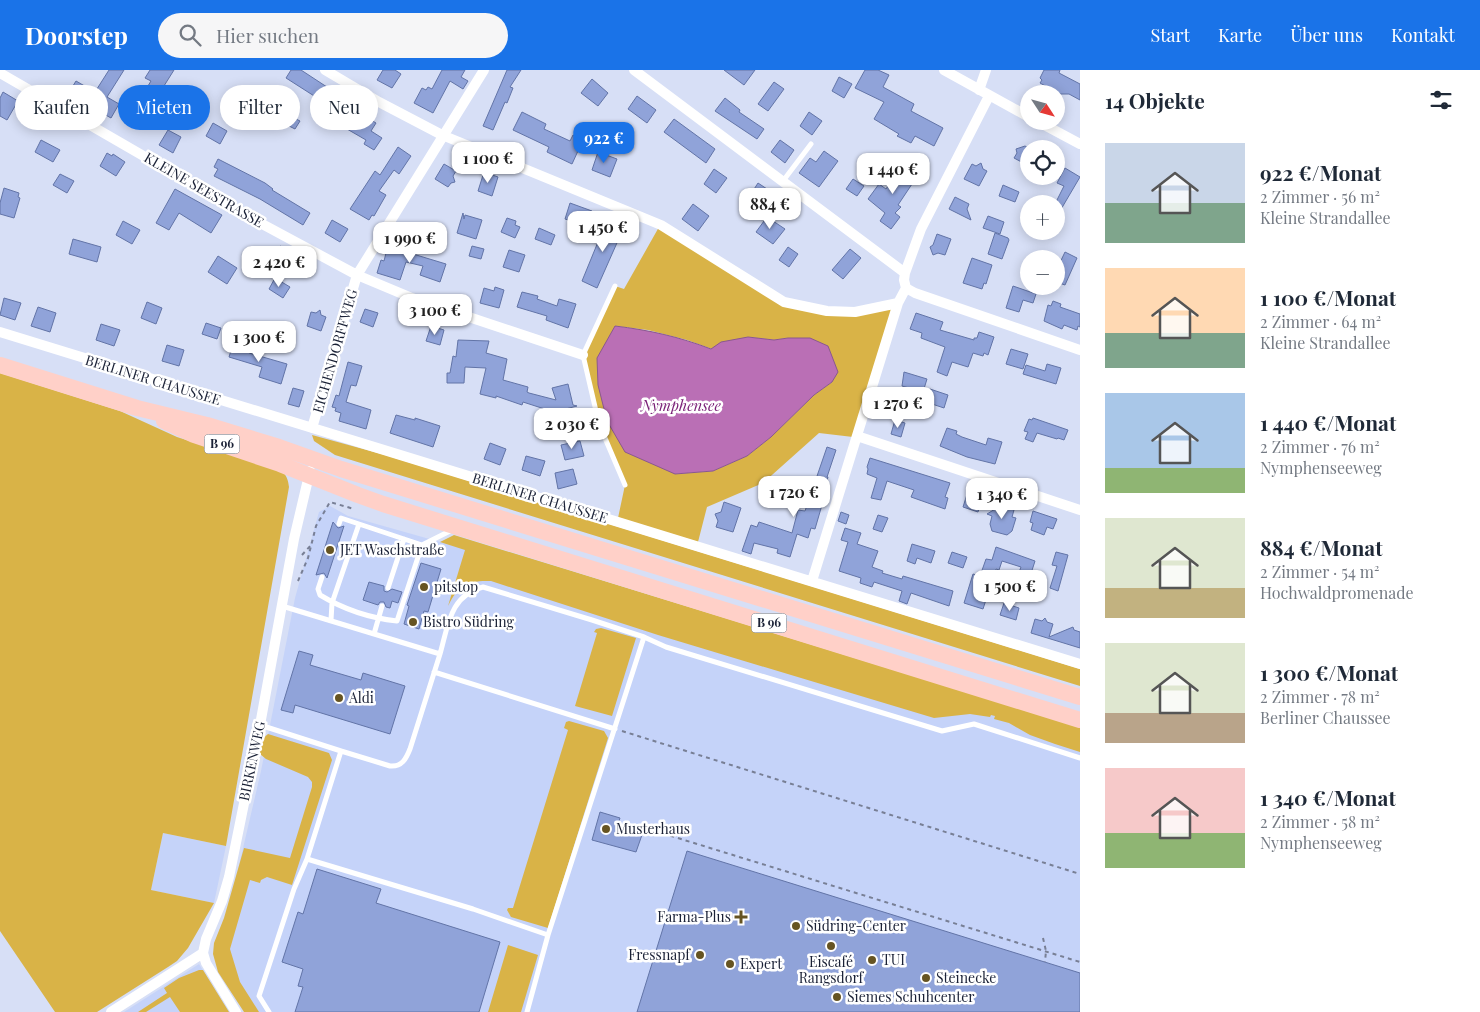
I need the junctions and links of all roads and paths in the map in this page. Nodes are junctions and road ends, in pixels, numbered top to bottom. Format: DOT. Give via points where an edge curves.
graph roads {
  1 [pos="325,70"];
  2 [pos="484,70"];
  3 [pos="634,70"];
  4 [pos="944,70"];
  5 [pos="986,70"];
  6 [pos="0,73"];
  7 [pos="979,90"];
  8 [pos="989,96"];
  9 [pos="1020,112"];
  10 [pos="1054,130"];
  11 [pos="442,135"];
  12 [pos="811,144"];
  13 [pos="1080,144"];
  14 [pos="783,181"];
  15 [pos="905,272"];
  16 [pos="357,275"];
  17 [pos="615,286"];
  18 [pos="906,288"];
  19 [pos="898,303"];
  20 [pos="0,332"];
  21 [pos="1080,350"];
  22 [pos="583,355"];
  23 [pos="0,365"];
  24 [pos="312,428"];
  25 [pos="857,436"];
  26 [pos="311,468"];
  27 [pos="625,485"];
  28 [pos="330,502"];
  29 [pos="1080,510"];
  30 [pos="339,524"];
  31 [pos="358,524"];
  32 [pos="458,527"];
  33 [pos="404,539"];
  34 [pos="422,545"];
  35 [pos="322,577"];
  36 [pos="812,581"];
  37 [pos="388,588"];
  38 [pos="283,600"];
  39 [pos="332,603"];
  40 [pos="382,606"];
  41 [pos="378,619"];
  42 [pos="331,620"];
  43 [pos="374,634"];
  44 [pos="644,637"];
  45 [pos="440,654"];
  46 [pos="1080,664"];
  47 [pos="434,672"];
  48 [pos="1080,697"];
  49 [pos="1080,720"];
  50 [pos="260,725"];
  51 [pos="616,729"];
  52 [pos="341,751"];
  53 [pos="1080,758"];
  54 [pos="655,831"];
  55 [pos="307,859"];
  56 [pos="1080,874"];
  57 [pos="548,935"];
  58 [pos="1043,938"];
  59 [pos="1046,951"];
  60 [pos="203,953"];
  61 [pos="1044,962"];
  62 [pos="1080,962"];
  63 [pos="111,1012"];
  64 [pos="236,1012"];
  65 [pos="269,1012"];
  66 [pos="526,1012"];
  1 -- 11 [label="street"];
  2 -- 11 [label="street, EICHENDORFFWEG"];
  3 -- 14 [label="street"];
  4 -- 7 [label="street"];
  5 -- 7 [label="street"];
  6 -- 16 [label="street, KLEINE SEESTRASSE"];
  7 -- 8 [label="street"];
  8 -- 9 [label="street"];
  8 -- 15 [label="street" via="921,229"];
  10 -- 13 [label="street"];
  11 -- 16 [label="street, EICHENDORFFWEG"];
  11 -- 19 [label="street" via="661,225 784,302 827,312 855,312"];
  12 -- 14 [label="lane"];
  14 -- 15 [label="street"];
  15 -- 18 [label="street"];
  16 -- 22 [label="street, KLEINE SEESTRASSE" via="412,298"];
  16 -- 24 [label="street, EICHENDORFFWEG"];
  17 -- 22 [label="lane"];
  18 -- 19 [label="street"];
  18 -- 21 [label="street"];
  19 -- 25 [label="street"];
  20 -- 24 [label="street, BERLINER CHAUSSEE"];
  22 -- 27 [label="lane" via="599,424"];
  23 -- 26 [label="main road, B 96" via="137,408 194,436 280,464"];
  24 -- 36 [label="street, BERLINER CHAUSSEE"];
  25 -- 29 [label="street"];
  25 -- 36 [label="street"];
  26 -- 32 [label="main road, B 96" via="358,495"];
  26 -- 38 [label="street, BIRKENWEG"];
  26 -- 48 [label="main road, B 96"];
  28 -- 38 [label="path" via="316,526 304,569"];
  30 -- 31 [label="lane" via="341,518"];
  31 -- 33 [label="lane"];
  31 -- 39 [label="lane"];
  32 -- 34 [label="lane"];
  32 -- 49 [label="main road, B 96"];
  33 -- 34 [label="lane"];
  33 -- 37 [label="lane"];
  34 -- 41 [label="lane" via="397,621"];
  35 -- 39 [label="lane" via="318,588 320,595"];
  36 -- 46 [label="street, BERLINER CHAUSSEE"];
  38 -- 42 [label="lane"];
  38 -- 50 [label="street, BIRKENWEG"];
  39 -- 41 [label="lane"];
  39 -- 42 [label="lane"];
  40 -- 41 [label="lane"];
  41 -- 43 [label="lane"];
  42 -- 43 [label="lane"];
  43 -- 45 [label="lane"];
  44 -- 45 [label="lane" via="483,587 463,596 455,605"];
  44 -- 51 [label="lane"];
  44 -- 53 [label="lane" via="666,647 942,731 974,724"];
  45 -- 47 [label="lane"];
  47 -- 51 [label="lane"];
  47 -- 52 [label="lane" via="410,749 402,762 390,766"];
  50 -- 52 [label="lane"];
  50 -- 60 [label="street, BIRKENWEG" via="222,902"];
  51 -- 56 [label="path"];
  51 -- 57 [label="lane"];
  52 -- 55 [label="lane"];
  54 -- 59 [label="path"];
  55 -- 57 [label="lane"];
  55 -- 65 [label="lane" via="259,996"];
  57 -- 66 [label="lane"];
  58 -- 59 [label="path"];
  59 -- 61 [label="path"];
  59 -- 62 [label="path"];
  60 -- 63 [label="street"];
  60 -- 64 [label="street" via="206,964"];
}
